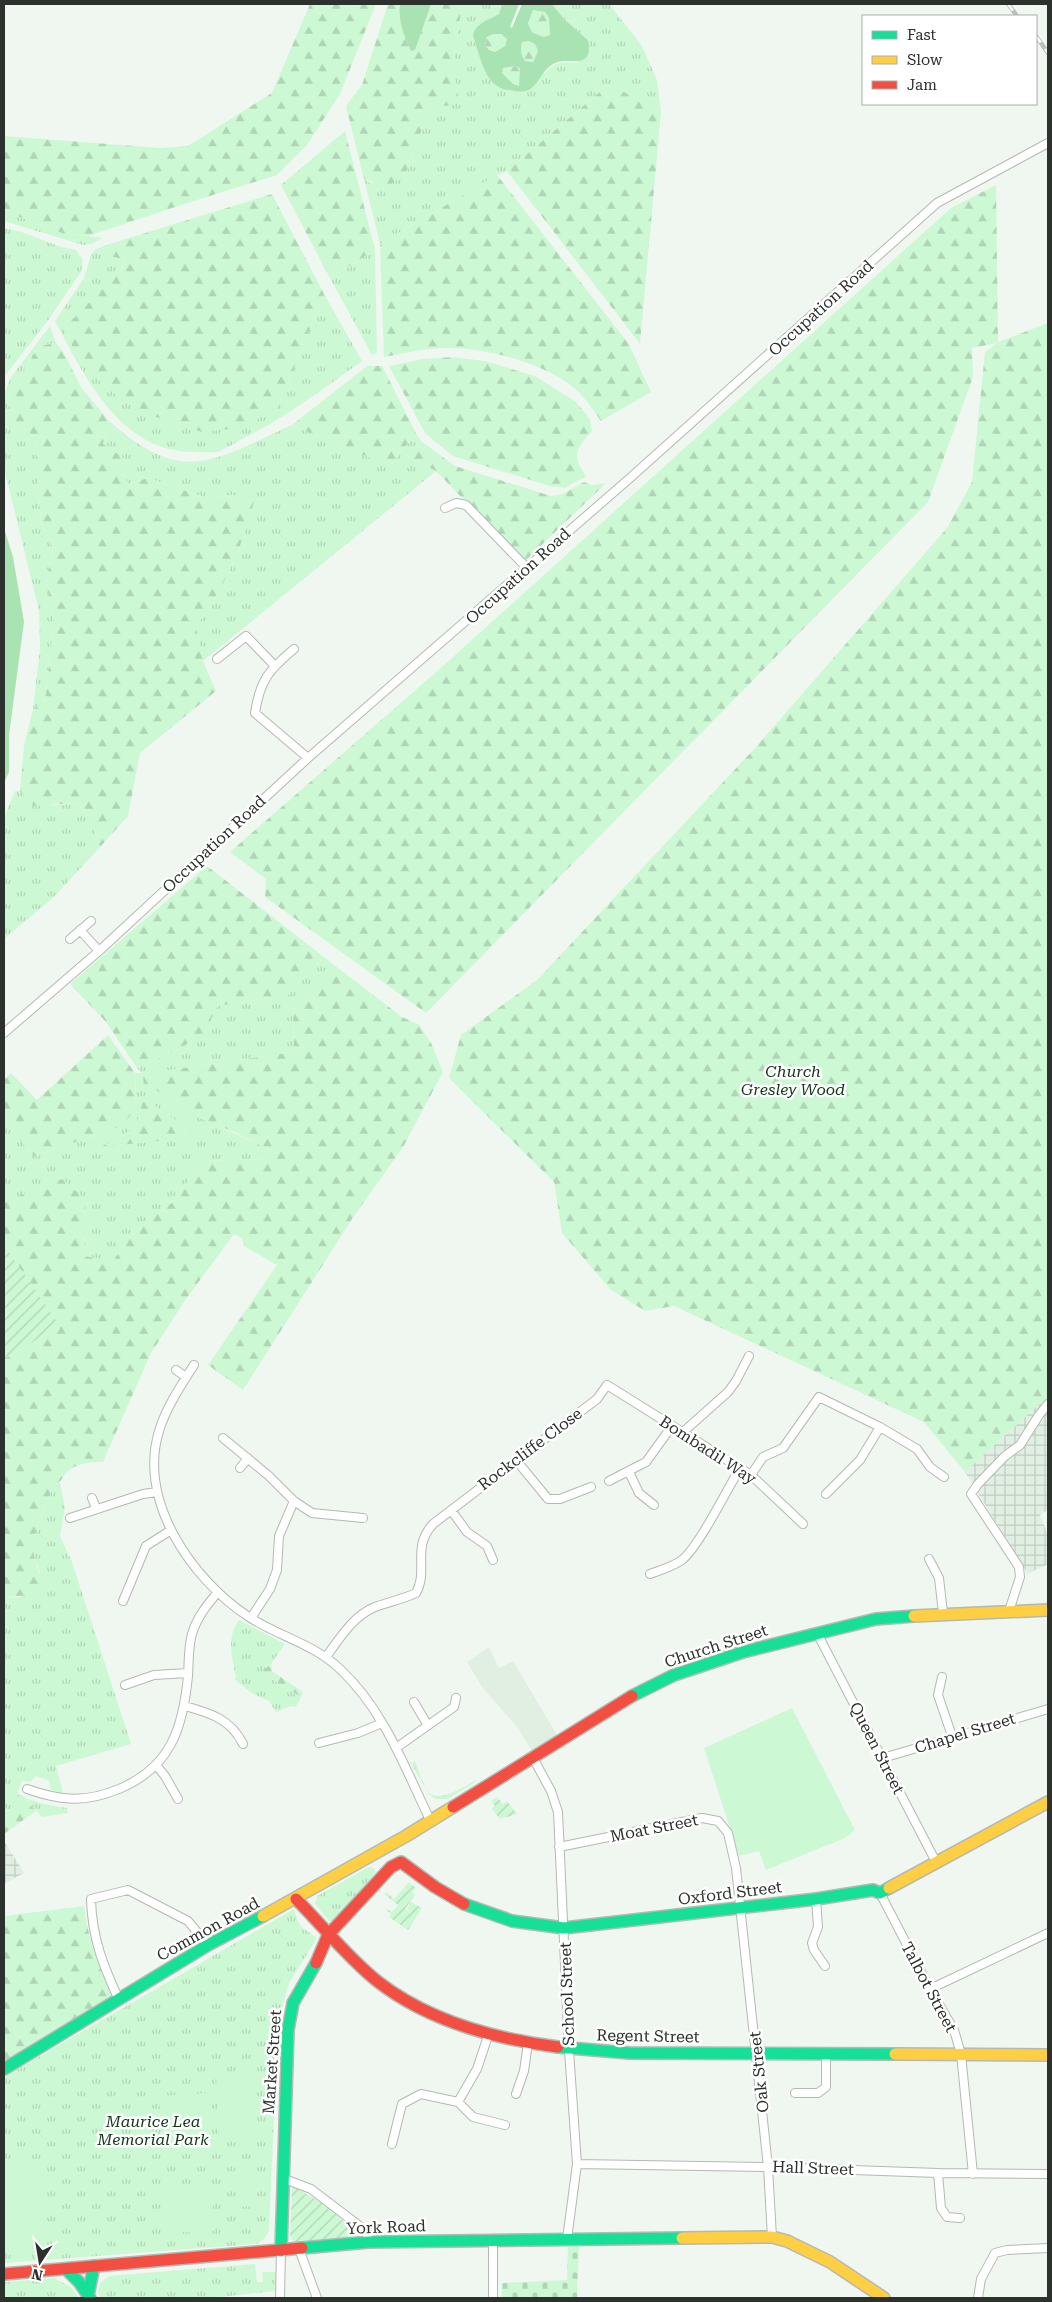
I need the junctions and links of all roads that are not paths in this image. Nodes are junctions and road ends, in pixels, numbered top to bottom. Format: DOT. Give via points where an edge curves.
graph roads {
  1 [pos="1048,143"];
  2 [pos="445,508"];
  3 [pos="527,568"];
  4 [pos="294,649"];
  5 [pos="217,659"];
  6 [pos="274,665"];
  7 [pos="308,758"];
  8 [pos="91,921"];
  9 [pos="80,930"];
  10 [pos="70,939"];
  11 [pos="99,951"];
  12 [pos="4,1033"];
  13 [pos="749,1356"];
  14 [pos="194,1365"];
  15 [pos="176,1370"];
  16 [pos="186,1376"];
  17 [pos="607,1385"];
  18 [pos="1048,1404"];
  19 [pos="672,1426"];
  20 [pos="880,1427"];
  21 [pos="682,1433"];
  22 [pos="223,1438"];
  23 [pos="248,1458"];
  24 [pos="516,1460"];
  25 [pos="240,1468"];
  26 [pos="740,1468"];
  27 [pos="629,1472"];
  28 [pos="751,1475"];
  29 [pos="944,1477"];
  30 [pos="609,1481"];
  31 [pos="592,1487"];
  32 [pos="157,1492"];
  33 [pos="826,1494"];
  34 [pos="92,1498"];
  35 [pos="294,1501"];
  36 [pos="654,1505"];
  37 [pos="96,1508"];
  38 [pos="347,1508"];
  39 [pos="450,1510"];
  40 [pos="346,1517"];
  41 [pos="70,1518"];
  42 [pos="362,1518"];
  43 [pos="802,1524"];
  44 [pos="172,1530"];
  45 [pos="929,1559"];
  46 [pos="493,1560"];
  47 [pos="650,1574"];
  48 [pos="218,1592"];
  49 [pos="122,1601"];
  50 [pos="1048,1610"];
  51 [pos="1009,1611"];
  52 [pos="943,1613"];
  53 [pos="251,1618"];
  54 [pos="817,1633"];
  55 [pos="326,1657"];
  56 [pos="188,1673"];
  57 [pos="942,1677"];
  58 [pos="125,1685"];
  59 [pos="456,1698"];
  60 [pos="414,1702"];
  61 [pos="185,1706"];
  62 [pos="1048,1709"];
  63 [pos="382,1723"];
  64 [pos="427,1724"];
  65 [pos="952,1736"];
  66 [pos="319,1743"];
  67 [pos="243,1744"];
  68 [pos="396,1748"];
  69 [pos="532,1756"];
  70 [pos="883,1758"];
  71 [pos="156,1765"];
  72 [pos="27,1789"];
  73 [pos="178,1799"];
  74 [pos="1048,1802"];
  75 [pos="430,1820"];
  76 [pos="559,1847"];
  77 [pos="936,1862"];
  78 [pos="407,1865"];
  79 [pos="880,1893"];
  80 [pos="296,1899"];
  81 [pos="816,1899"];
  82 [pos="739,1908"];
  83 [pos="564,1928"];
  84 [pos="1048,1933"];
  85 [pos="328,1935"];
  86 [pos="208,1945"];
  87 [pos="825,1966"];
  88 [pos="930,1989"];
  89 [pos="119,2000"];
  90 [pos="488,2036"];
  91 [pos="528,2043"];
  92 [pos="569,2051"];
  93 [pos="757,2053"];
  94 [pos="826,2054"];
  95 [pos="961,2054"];
  96 [pos="1048,2055"];
  97 [pos="4,2069"];
  98 [pos="795,2093"];
  99 [pos="516,2094"];
  100 [pos="458,2102"];
  101 [pos="505,2125"];
  102 [pos="392,2144"];
  103 [pos="577,2164"];
  104 [pos="768,2167"];
  105 [pos="938,2173"];
  106 [pos="973,2174"];
  107 [pos="1048,2174"];
  108 [pos="282,2178"];
  109 [pos="960,2218"];
  110 [pos="772,2237"];
  111 [pos="567,2239"];
  112 [pos="369,2242"];
  113 [pos="493,2242"];
  114 [pos="1048,2248"];
  115 [pos="299,2249"];
  116 [pos="281,2251"];
  117 [pos="94,2266"];
  118 [pos="66,2269"];
  119 [pos="4,2274"];
  120 [pos="89,2297"];
  121 [pos="280,2298"];
  122 [pos="317,2298"];
  123 [pos="492,2298"];
  124 [pos="884,2298"];
  125 [pos="978,2298"];
  1 -- 3 [label="street, Occupation Road" via="938,203"];
  2 -- 3 [label="street" via="456,503 466,505"];
  3 -- 7 [label="street, Occupation Road"];
  4 -- 6 [label="street"];
  5 -- 6 [label="street" via="246,636"];
  6 -- 7 [label="street" via="258,690 255,713"];
  7 -- 11 [label="street, Occupation Road"];
  8 -- 9 [label="street"];
  9 -- 10 [label="street"];
  9 -- 11 [label="street"];
  11 -- 12 [label="street, Occupation Road"];
  13 -- 21 [label="street" via="728,1392"];
  14 -- 16 [label="street"];
  15 -- 16 [label="street"];
  16 -- 32 [label="street" via="160,1428 154,1468"];
  17 -- 19 [label="street, Bombadil Way"];
  17 -- 24 [label="street, Rockcliffe Close" via="597,1399"];
  18 -- 51 [label="street" via="1020,1445 1005,1456 971,1494 1019,1567 1020,1577"];
  19 -- 21 [label="street, Bombadil Way"];
  19 -- 27 [label="street" via="646,1462"];
  20 -- 28 [label="street" via="819,1397 784,1448 763,1457"];
  20 -- 29 [label="street" via="917,1449 930,1467"];
  20 -- 33 [label="street" via="860,1460"];
  21 -- 26 [label="street, Bombadil Way"];
  22 -- 23 [label="street"];
  23 -- 25 [label="street"];
  23 -- 35 [label="street"];
  24 -- 31 [label="street" via="548,1499 560,1499"];
  24 -- 39 [label="street, Rockcliffe Close"];
  26 -- 28 [label="street, Bombadil Way"];
  26 -- 47 [label="street" via="683,1559"];
  27 -- 30 [label="street"];
  27 -- 36 [label="street" via="639,1493"];
  28 -- 43 [label="street, Bombadil Way"];
  32 -- 37 [label="street"];
  32 -- 44 [label="street"];
  34 -- 37 [label="street"];
  35 -- 40 [label="street" via="312,1513"];
  35 -- 53 [label="street" via="279,1536 277,1570 270,1589"];
  37 -- 41 [label="street"];
  38 -- 40 [label="street"];
  39 -- 46 [label="street" via="467,1532 487,1546"];
  39 -- 55 [label="street, Rockcliffe Close" via="424,1533 421,1585 416,1593 363,1614"];
  40 -- 42 [label="street"];
  44 -- 48 [label="street"];
  44 -- 49 [label="street" via="146,1546"];
  45 -- 52 [label="street" via="939,1578"];
  48 -- 53 [label="street"];
  48 -- 56 [label="street" via="205,1607 192,1634"];
  50 -- 51 [label="street, Church Street"];
  51 -- 52 [label="street, Church Street"];
  52 -- 54 [label="street, Church Street" via="876,1619"];
  53 -- 55 [label="street"];
  54 -- 69 [label="street, Church Street" via="743,1652 674,1675 618,1703"];
  54 -- 70 [label="street, Queen Street"];
  55 -- 63 [label="street" via="349,1677"];
  56 -- 58 [label="street" via="154,1675"];
  56 -- 61 [label="street"];
  57 -- 65 [label="street" via="938,1695"];
  59 -- 64 [label="street" via="454,1707"];
  60 -- 64 [label="street"];
  61 -- 67 [label="street" via="211,1713 225,1721 239,1734"];
  61 -- 71 [label="street" via="178,1732"];
  62 -- 65 [label="street, Chapel Street"];
  63 -- 66 [label="street"];
  63 -- 68 [label="street"];
  64 -- 68 [label="street"];
  65 -- 70 [label="street, Chapel Street"];
  68 -- 75 [label="street"];
  69 -- 75 [label="street, Church Street"];
  69 -- 76 [label="street, School Street" via="556,1801"];
  70 -- 77 [label="street, Queen Street"];
  71 -- 72 [label="street" via="131,1784 93,1798 51,1798"];
  71 -- 73 [label="street"];
  74 -- 77 [label="street, Oxford Street"];
  75 -- 80 [label="street, Common Road"];
  76 -- 82 [label="street, Moat Street" via="702,1818 718,1821 728,1833 732,1846"];
  76 -- 83 [label="street, School Street"];
  77 -- 79 [label="street, Oxford Street"];
  78 -- 83 [label="street, Oxford Street" via="444,1893 481,1912 532,1927"];
  78 -- 85 [label="street, Market Street" via="401,1862 391,1867"];
  79 -- 81 [label="street, Oxford Street" via="872,1890"];
  79 -- 88 [label="street, Talbot Street"];
  80 -- 85 [label="street, Regent Street"];
  80 -- 86 [label="street, Common Road"];
  81 -- 82 [label="street, Oxford Street"];
  81 -- 87 [label="street" via="818,1927 812,1943"];
  82 -- 83 [label="street, Oxford Street"];
  82 -- 93 [label="street, Oak Street"];
  83 -- 92 [label="street, School Street"];
  84 -- 88 [label="street"];
  85 -- 90 [label="street, Regent Street" via="383,1986 454,2024"];
  85 -- 108 [label="street, Market Street" via="293,2003 290,2016"];
  86 -- 89 [label="street, Common Road"];
  86 -- 89 [label="street" via="188,1921 128,1890 91,1899 92,1923 101,1960"];
  88 -- 95 [label="street, Talbot Street" via="954,2030"];
  89 -- 97 [label="street, Common Road"];
  90 -- 91 [label="street, Regent Street"];
  90 -- 100 [label="street" via="477,2069"];
  91 -- 92 [label="street, Regent Street"];
  91 -- 99 [label="street" via="524,2071"];
  92 -- 93 [label="street, Regent Street"];
  92 -- 103 [label="street, School Street"];
  93 -- 94 [label="street, Regent Street"];
  93 -- 104 [label="street, Oak Street"];
  94 -- 95 [label="street, Regent Street"];
  94 -- 98 [label="street" via="826,2086 818,2093"];
  95 -- 96 [label="street, Regent Street"];
  95 -- 106 [label="street, Talbot Street"];
  100 -- 101 [label="street" via="473,2117"];
  100 -- 102 [label="street" via="421,2094 402,2104"];
  103 -- 104 [label="street, Hall Street"];
  103 -- 111 [label="street, School Street"];
  104 -- 105 [label="street, Hall Street"];
  104 -- 110 [label="street, Oak Street"];
  105 -- 106 [label="street, Hall Street"];
  105 -- 109 [label="street" via="941,2208 947,2217"];
  106 -- 107 [label="street, Hall Street"];
  108 -- 112 [label="street" via="311,2189 366,2231"];
  108 -- 116 [label="street, Market Street"];
  110 -- 111 [label="street, York Road"];
  110 -- 124 [label="street, York Road" via="796,2244"];
  111 -- 113 [label="street, York Road"];
  112 -- 113 [label="street, York Road"];
  112 -- 115 [label="street, York Road"];
  113 -- 123 [label="street"];
  114 -- 125 [label="street" via="995,2253 981,2279"];
  115 -- 116 [label="street, York Road"];
  115 -- 122 [label="street"];
  116 -- 117 [label="street, York Road"];
  116 -- 121 [label="street"];
  117 -- 118 [label="street, York Road"];
  117 -- 120 [label="street"];
  118 -- 119 [label="street, York Road"];
  118 -- 120 [label="street"];
}
